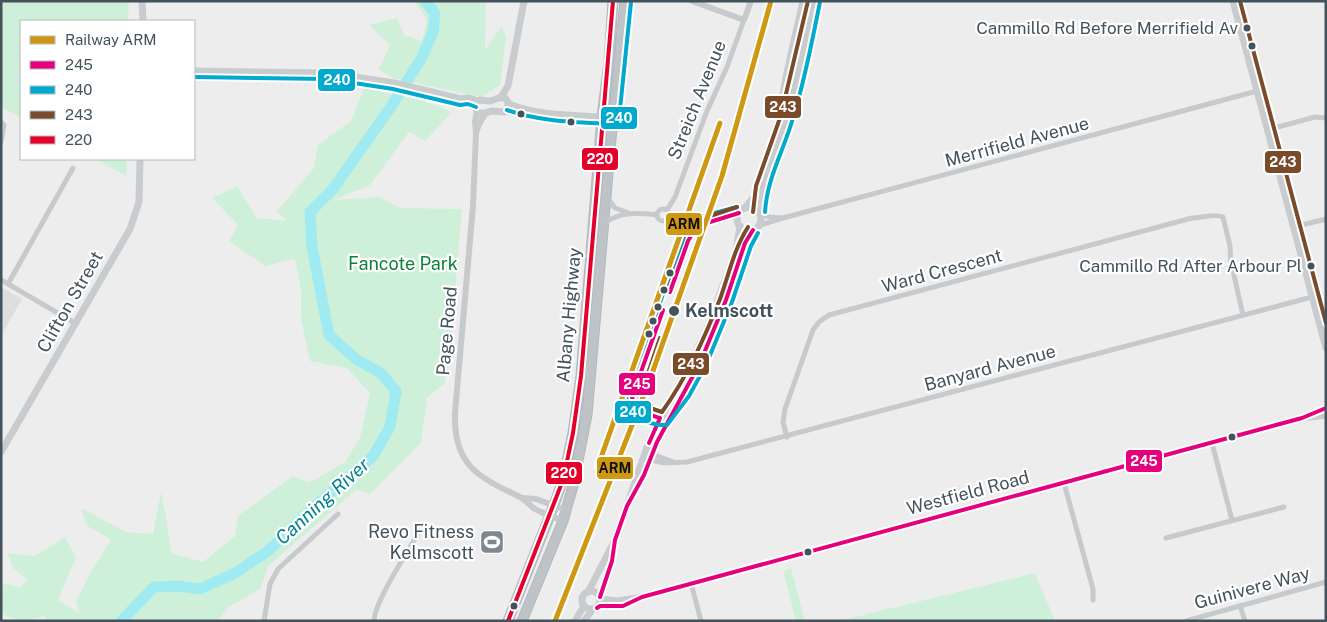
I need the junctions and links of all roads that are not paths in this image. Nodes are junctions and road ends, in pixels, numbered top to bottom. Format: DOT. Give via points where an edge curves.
graph roads {
  1 [pos="138,1"];
  2 [pos="142,1"];
  3 [pos="524,1"];
  4 [pos="613,1"];
  5 [pos="624,1"];
  6 [pos="692,1"];
  7 [pos="751,1"];
  8 [pos="803,1"];
  9 [pos="814,1"];
  10 [pos="1233,1"];
  11 [pos="138,20"];
  12 [pos="143,20"];
  13 [pos="744,20"];
  14 [pos="195,71"];
  15 [pos="1257,91"];
  16 [pos="506,101"];
  17 [pos="477,106"];
  18 [pos="506,111"];
  19 [pos="486,113"];
  20 [pos="544,113"];
  21 [pos="602,117"];
  22 [pos="613,118"];
  23 [pos="1326,118"];
  24 [pos="1,122"];
  25 [pos="1267,130"];
  26 [pos="476,133"];
  27 [pos="778,140"];
  28 [pos="1,142"];
  29 [pos="140,160"];
  30 [pos="73,168"];
  31 [pos="762,186"];
  32 [pos="607,197"];
  33 [pos="745,208"];
  34 [pos="667,210"];
  35 [pos="629,213"];
  36 [pos="759,213"];
  37 [pos="657,215"];
  38 [pos="783,218"];
  39 [pos="1326,219"];
  40 [pos="605,223"];
  41 [pos="740,226"];
  42 [pos="756,228"];
  43 [pos="1294,228"];
  44 [pos="1,280"];
  45 [pos="8,284"];
  46 [pos="1312,297"];
  47 [pos="1243,315"];
  48 [pos="75,323"];
  49 [pos="584,338"];
  50 [pos="595,340"];
  51 [pos="1326,348"];
  52 [pos="684,392"];
  53 [pos="1326,408"];
  54 [pos="1326,416"];
  55 [pos="660,418"];
  56 [pos="1302,418"];
  57 [pos="787,437"];
  58 [pos="1212,443"];
  59 [pos="1,452"];
  60 [pos="648,456"];
  61 [pos="1064,483"];
  62 [pos="522,498"];
  63 [pos="554,505"];
  64 [pos="1284,507"];
  65 [pos="566,510"];
  66 [pos="338,514"];
  67 [pos="550,516"];
  68 [pos="1232,520"];
  69 [pos="563,521"];
  70 [pos="421,528"];
  71 [pos="1166,538"];
  72 [pos="615,540"];
  73 [pos="1326,582"];
  74 [pos="691,583"];
  75 [pos="588,592"];
  76 [pos="642,597"];
  77 [pos="600,598"];
  78 [pos="1093,600"];
  79 [pos="584,606"];
  80 [pos="1240,606"];
  81 [pos="595,608"];
  82 [pos="264,621"];
  83 [pos="374,621"];
  84 [pos="508,621"];
  85 [pos="522,621"];
  86 [pos="575,621"];
  87 [pos="584,621"];
  88 [pos="701,621"];
  89 [pos="1186,621"];
  90 [pos="1245,621"];
  1 -- 11 [label="main road"];
  2 -- 12 [label="main road"];
  3 -- 16 [label="main road"];
  4 -- 21 [label="highway, Albany Highway"];
  5 -- 22 [label="highway, Albany Highway"];
  6 -- 13 [label="street"];
  7 -- 13 [label="street, Streich Avenue"];
  8 -- 27 [label="main road"];
  9 -- 27 [label="main road" via="798,78"];
  10 -- 15 [label="main road"];
  13 -- 34 [label="street, Streich Avenue" via="675,197"];
  14 -- 17 [label="main road" via="313,72 394,83 459,98"];
  15 -- 25 [label="main road"];
  15 -- 38 [label="street, Merrifield Avenue"];
  16 -- 17 [label="main road" via="484,99"];
  16 -- 18 [label="main road"];
  16 -- 20 [label="main road"];
  17 -- 19 [label="main road" via="481,114"];
  17 -- 26 [label="street, Page Road"];
  18 -- 19 [label="main road"];
  18 -- 20 [label="main road" via="527,115"];
  19 -- 26 [label="street, Page Road"];
  20 -- 21 [label="main road"];
  21 -- 22 [label="main road"];
  21 -- 49 [label="highway, Albany Highway"];
  22 -- 32 [label="highway, Albany Highway"];
  23 -- 25 [label="street" via="1315,117"];
  24 -- 28 [label="street" via="4,125"];
  25 -- 43 [label="main road"];
  26 -- 62 [label="street, Page Road" via="473,206 456,394 456,434 462,454 474,472"];
  27 -- 31 [label="main road"];
  29 -- 48 [label="main road, Clifton Street" via="135,216"];
  30 -- 45 [label="street"];
  31 -- 33 [label="main road"];
  31 -- 36 [label="main road"];
  32 -- 35 [label="street" via="615,208"];
  32 -- 40 [label="highway, Albany Highway"];
  33 -- 36 [label="main road"];
  33 -- 41 [label="main road" via="738,215"];
  34 -- 37 [label="street" via="661,209"];
  34 -- 37 [label="street" via="669,216 665,220"];
  35 -- 37 [label="street"];
  35 -- 40 [label="street"];
  36 -- 38 [label="street, Merrifield Avenue"];
  36 -- 42 [label="main road" via="761,221"];
  38 -- 42 [label="street, Merrifield Avenue"];
  39 -- 43 [label="street"];
  40 -- 50 [label="highway, Albany Highway"];
  41 -- 42 [label="main road" via="746,230"];
  41 -- 55 [label="main road" via="736,251 708,326"];
  42 -- 52 [label="main road" via="745,243 717,323"];
  43 -- 46 [label="main road"];
  44 -- 45 [label="street"];
  45 -- 48 [label="street"];
  46 -- 47 [label="street, Banyard Avenue"];
  46 -- 51 [label="main road"];
  47 -- 57 [label="street, Banyard Avenue"];
  47 -- 57 [label="street, Ward Crescent" via="1223,217 1218,215 1192,218 829,315 812,330 785,409 783,422"];
  48 -- 59 [label="main road, Clifton Street"];
  49 -- 50 [label="highway"];
  49 -- 63 [label="highway, Albany Highway" via="573,433"];
  50 -- 65 [label="highway, Albany Highway" via="587,414"];
  52 -- 55 [label="main road" via="666,418"];
  52 -- 60 [label="main road"];
  53 -- 56 [label="main road, Westfield Road"];
  54 -- 56 [label="main road, Westfield Road"];
  55 -- 60 [label="main road"];
  56 -- 58 [label="main road, Westfield Road"];
  57 -- 60 [label="street, Banyard Avenue" via="687,462 674,463"];
  58 -- 61 [label="main road, Westfield Road"];
  58 -- 68 [label="street"];
  60 -- 72 [label="main road"];
  61 -- 74 [label="main road, Westfield Road"];
  61 -- 78 [label="street"];
  62 -- 63 [label="street, Page Road"];
  62 -- 67 [label="street, Page Road"];
  63 -- 65 [label="street, Page Road"];
  63 -- 67 [label="highway, Albany Highway"];
  64 -- 68 [label="street"];
  65 -- 69 [label="highway, Albany Highway"];
  66 -- 82 [label="street" via="278,569 270,584"];
  67 -- 69 [label="street, Page Road"];
  67 -- 84 [label="highway, Albany Highway"];
  68 -- 71 [label="street"];
  69 -- 85 [label="highway, Albany Highway"];
  70 -- 83 [label="street" via="380,600"];
  72 -- 75 [label="main road"];
  72 -- 77 [label="main road"];
  73 -- 80 [label="street, Guinivere Way"];
  74 -- 76 [label="main road, Westfield Road"];
  74 -- 88 [label="street"];
  75 -- 77 [label="main road" via="595,592"];
  75 -- 79 [label="main road" via="583,598"];
  76 -- 77 [label="main road, Westfield Road" via="618,601"];
  76 -- 81 [label="main road, Westfield Road" via="623,606"];
  77 -- 81 [label="main road"];
  79 -- 81 [label="main road"];
  79 -- 86 [label="main road"];
  80 -- 89 [label="street, Guinivere Way"];
  80 -- 90 [label="street"];
  81 -- 87 [label="main road"];
}
